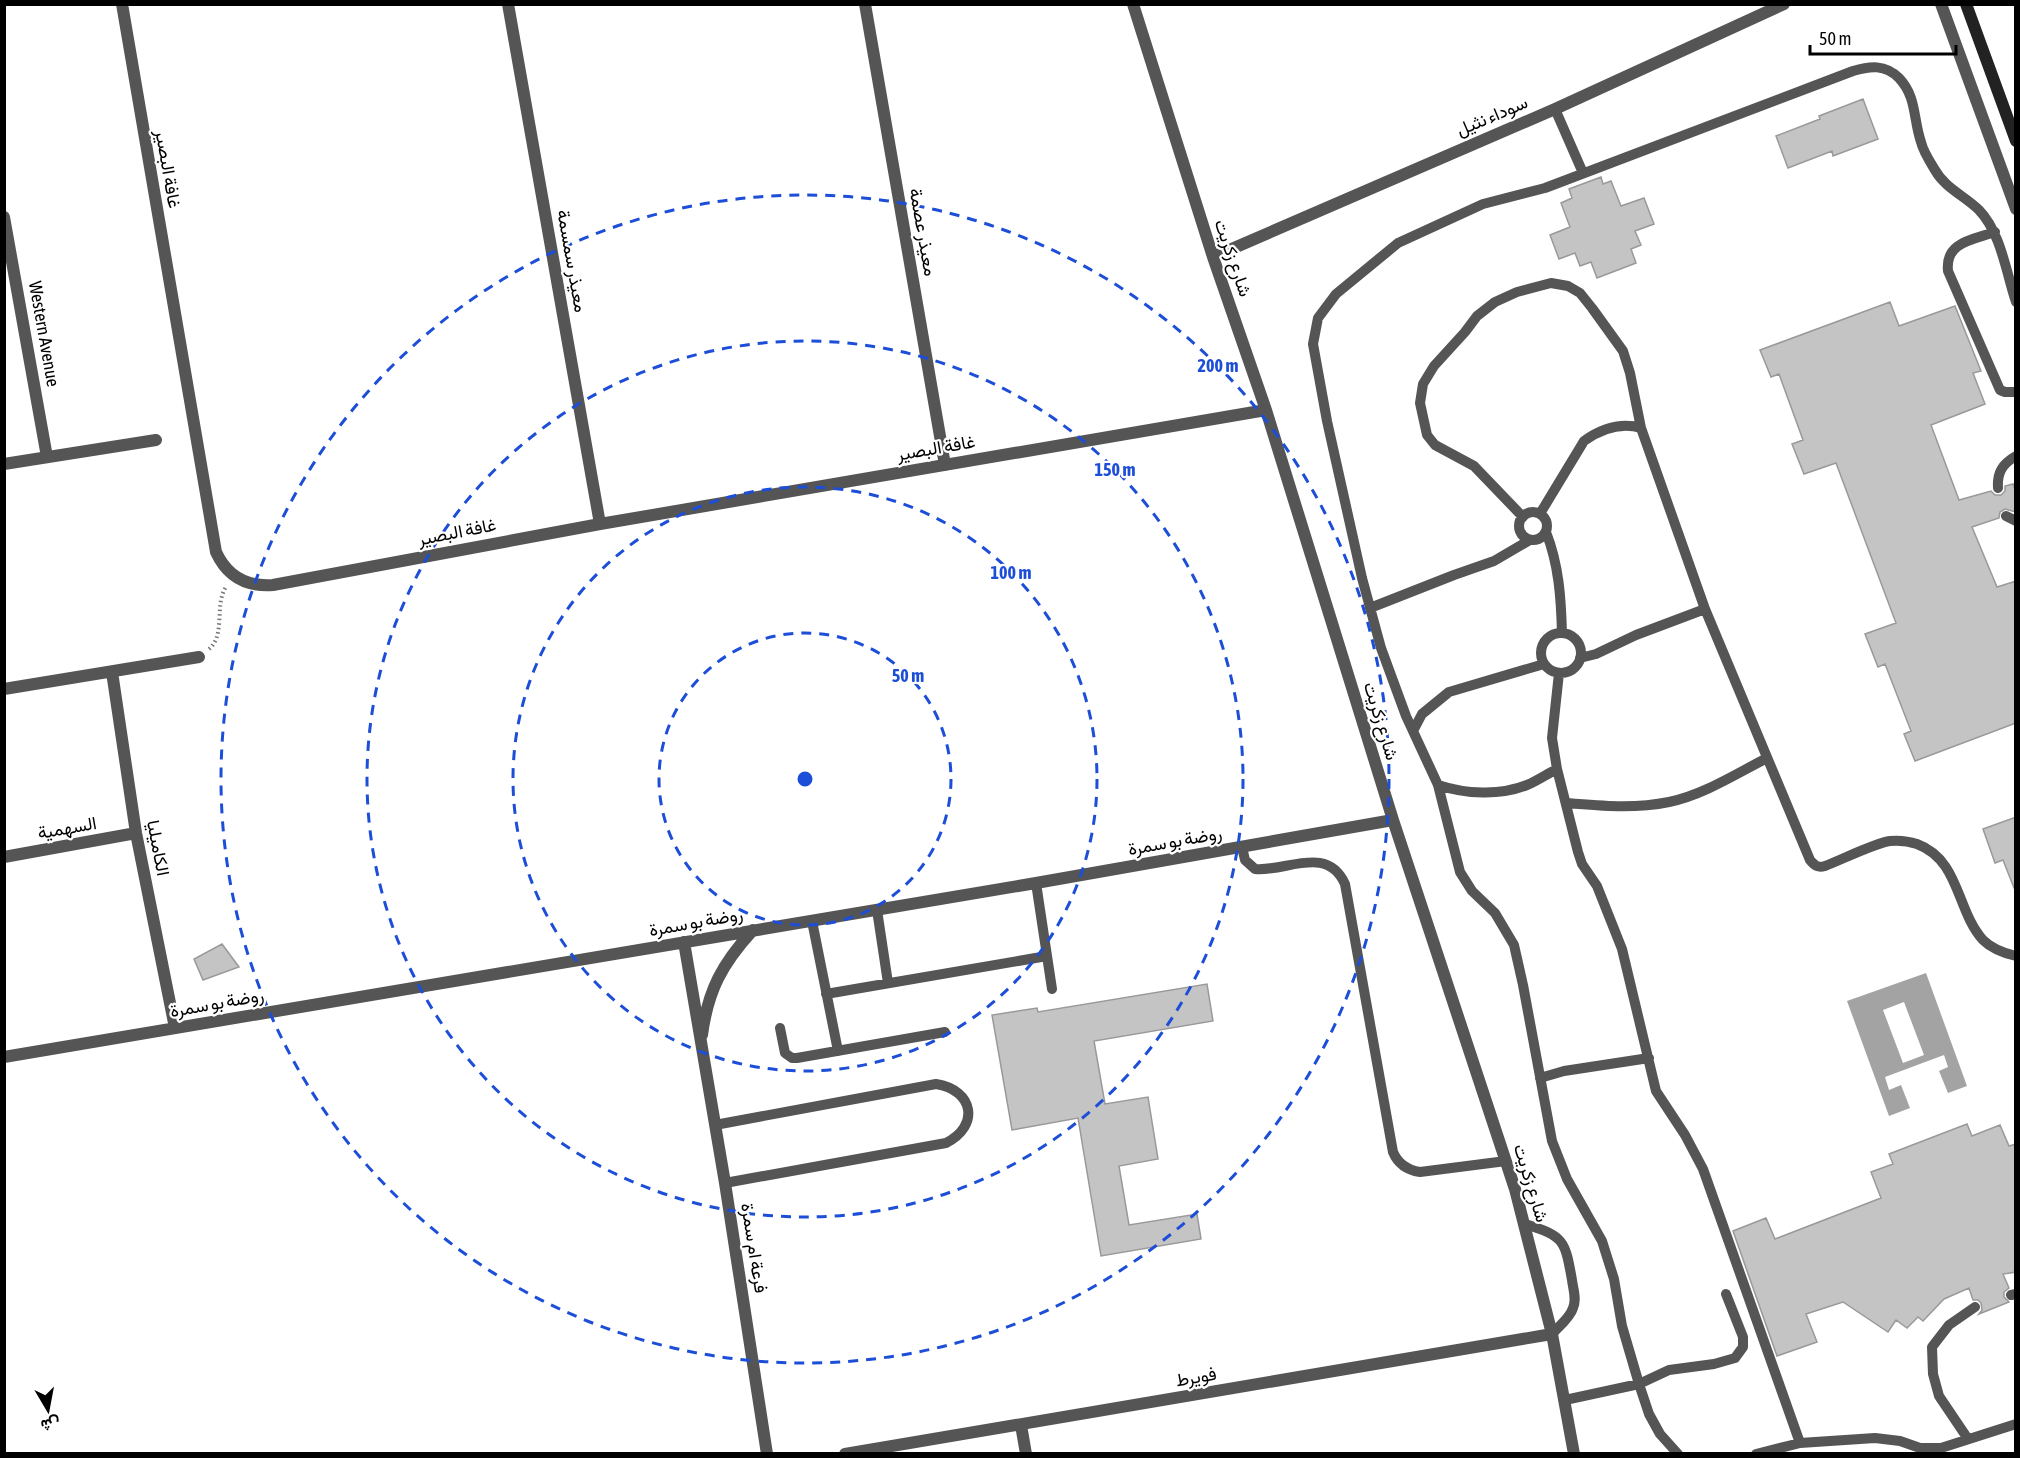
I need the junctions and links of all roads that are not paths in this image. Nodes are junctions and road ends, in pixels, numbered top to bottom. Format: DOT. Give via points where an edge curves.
graph roads {
  1 [pos="122,4"];
  2 [pos="508,4"];
  3 [pos="865,4"];
  4 [pos="1133,4"];
  5 [pos="1784,4"];
  6 [pos="1941,4"];
  7 [pos="1966,4"];
  8 [pos="1555,109"];
  9 [pos="2016,141"];
  10 [pos="1583,173"];
  11 [pos="2016,209"];
  12 [pos="4,217"];
  13 [pos="1995,232"];
  14 [pos="7,239"];
  15 [pos="1213,257"];
  16 [pos="2016,302"];
  17 [pos="2016,392"];
  18 [pos="1266,410"];
  19 [pos="1641,428"];
  20 [pos="156,440"];
  21 [pos="2016,456"];
  22 [pos="47,457"];
  23 [pos="4,464"];
  24 [pos="945,465"];
  25 [pos="1998,488"];
  26 [pos="1541,512"];
  27 [pos="1523,517"];
  28 [pos="600,524"];
  29 [pos="1546,532"];
  30 [pos="1530,540"];
  31 [pos="1370,608"];
  32 [pos="1705,609"];
  33 [pos="1562,633"];
  34 [pos="199,657"];
  35 [pos="1580,658"];
  36 [pos="1544,664"];
  37 [pos="112,672"];
  38 [pos="1559,673"];
  39 [pos="4,689"];
  40 [pos="1413,731"];
  41 [pos="1767,758"];
  42 [pos="1557,769"];
  43 [pos="1438,785"];
  44 [pos="1566,803"];
  45 [pos="1394,820"];
  46 [pos="136,833"];
  47 [pos="1242,847"];
  48 [pos="4,857"];
  49 [pos="1036,883"];
  50 [pos="877,910"];
  51 [pos="812,921"];
  52 [pos="753,930"];
  53 [pos="684,942"];
  54 [pos="1047,956"];
  55 [pos="2016,956"];
  56 [pos="888,983"];
  57 [pos="1052,989"];
  58 [pos="826,994"];
  59 [pos="175,1028"];
  60 [pos="780,1028"];
  61 [pos="945,1032"];
  62 [pos="701,1048"];
  63 [pos="838,1051"];
  64 [pos="4,1057"];
  65 [pos="1649,1058"];
  66 [pos="1540,1077"];
  67 [pos="715,1125"];
  68 [pos="1506,1161"];
  69 [pos="725,1183"];
  70 [pos="1525,1224"];
  71 [pos="1726,1294"];
  72 [pos="1976,1307"];
  73 [pos="1552,1334"];
  74 [pos="1639,1384"];
  75 [pos="1565,1400"];
  76 [pos="2016,1424"];
  77 [pos="1020,1425"];
  78 [pos="1968,1439"];
  79 [pos="1800,1443"];
  80 [pos="767,1454"];
  81 [pos="845,1454"];
  82 [pos="1026,1454"];
  83 [pos="1574,1454"];
  84 [pos="1678,1454"];
  85 [pos="1756,1454"];
  1 -- 28 [label="street, غافة البصير" via="213,540 221,563 249,584 273,585"];
  2 -- 28 [label="street, معيذر سمسمة"];
  3 -- 24 [label="street, معيذر عصمة"];
  4 -- 15 [label="street, شارع زكريت"];
  5 -- 8 [label="street, سوداء نثيل"];
  6 -- 11 [label="street"];
  7 -- 9 [label="main road"];
  8 -- 10 [label="lane"];
  8 -- 15 [label="street, سوداء نثيل"];
  10 -- 13 [label="lane" via="1872,66 1889,69 1900,79 1913,101 1921,142 1935,172 1979,210"];
  10 -- 31 [label="lane" via="1484,204 1398,243 1336,294 1318,318 1313,344"];
  12 -- 14 [label="street, Western Avenue"];
  13 -- 16 [label="lane"];
  13 -- 17 [label="lane" via="1951,251 1948,271 2000,390"];
  14 -- 22 [label="street, Western Avenue"];
  15 -- 18 [label="street, شارع زكريت"];
  18 -- 24 [label="street, غافة البصير"];
  18 -- 45 [label="street, شارع زكريت"];
  19 -- 26 [label="lane" via="1629,424 1611,427 1584,441"];
  19 -- 27 [label="lane" via="1623,351 1580,293 1551,283 1495,302 1477,316 1434,366 1423,384 1422,419 1434,445 1474,466"];
  19 -- 32 [label="lane"];
  20 -- 22 [label="street"];
  21 -- 25 [label="lane" via="2003,466 1997,477"];
  22 -- 23 [label="street"];
  24 -- 28 [label="street, غافة البصير"];
  26 -- 27 [label="lane"];
  26 -- 29 [label="lane" via="1547,520"];
  27 -- 30 [label="lane" via="1520,530"];
  29 -- 30 [label="lane"];
  29 -- 33 [label="lane" via="1560,578"];
  30 -- 31 [label="lane" via="1494,561"];
  31 -- 40 [label="lane"];
  32 -- 35 [label="lane"];
  32 -- 41 [label="lane"];
  33 -- 35 [label="lane" via="1577,642"];
  33 -- 36 [label="lane" via="1546,639 1541,656"];
  34 -- 37 [label="street"];
  35 -- 38 [label="lane" via="1568,671"];
  36 -- 38 [label="lane"];
  36 -- 40 [label="lane" via="1449,692 1422,714"];
  37 -- 39 [label="street"];
  37 -- 46 [label="street, الكاميليا"];
  38 -- 42 [label="lane" via="1552,738"];
  40 -- 43 [label="lane"];
  41 -- 44 [label="lane" via="1704,790 1670,802 1629,807"];
  41 -- 55 [label="lane" via="1814,865 1826,866 1888,841 1906,840 1922,846 1936,853 1950,870 1971,923 1984,941 2000,952"];
  42 -- 43 [label="lane" via="1527,785 1496,793 1451,790"];
  42 -- 44 [label="lane"];
  43 -- 66 [label="lane" via="1460,872 1472,891 1495,913 1514,945"];
  44 -- 65 [label="lane" via="1582,864 1597,886 1622,949"];
  45 -- 47 [label="street, روضة بو سمرة"];
  45 -- 68 [label="street, شارع زكريت"];
  46 -- 48 [label="street, السهمية"];
  46 -- 59 [label="street, الكاميليا"];
  47 -- 49 [label="street, روضة بو سمرة"];
  47 -- 68 [label="lane" via="1245,860 1255,869 1314,861 1331,867 1342,877 1396,1158 1406,1168 1420,1172"];
  49 -- 50 [label="street, روضة بو سمرة"];
  49 -- 54 [label="lane"];
  50 -- 51 [label="street, روضة بو سمرة"];
  50 -- 56 [label="lane"];
  51 -- 52 [label="street, روضة بو سمرة"];
  51 -- 58 [label="lane"];
  52 -- 53 [label="street, روضة بو سمرة"];
  52 -- 62 [label="street, فرعة ام سمرة" via="731,954 715,983 705,1015"];
  53 -- 59 [label="street, روضة بو سمرة"];
  53 -- 62 [label="street, فرعة ام سمرة"];
  54 -- 56 [label="lane"];
  54 -- 57 [label="lane"];
  56 -- 58 [label="lane"];
  58 -- 63 [label="lane"];
  59 -- 64 [label="street, روضة بو سمرة"];
  60 -- 63 [label="lane" via="785,1053 792,1058"];
  61 -- 63 [label="lane"];
  62 -- 67 [label="street, فرعة ام سمرة"];
  65 -- 66 [label="lane"];
  65 -- 79 [label="lane" via="1656,1091 1703,1169"];
  66 -- 74 [label="lane" via="1552,1141 1567,1179 1602,1241"];
  67 -- 69 [label="street, فرعة ام سمرة"];
  67 -- 69 [label="lane" via="936,1084 960,1092 967,1103 969,1116 965,1128 946,1143"];
  68 -- 70 [label="street, شارع زكريت"];
  69 -- 80 [label="street, فرعة ام سمرة"];
  70 -- 73 [label="street, شارع زكريت"];
  70 -- 73 [label="lane" via="1558,1237 1567,1253 1574,1305"];
  71 -- 74 [label="lane" via="1743,1337 1743,1347 1735,1358 1669,1370"];
  72 -- 78 [label="lane" via="1949,1325 1932,1347 1939,1396"];
  73 -- 75 [label="street, شارع زكريت"];
  73 -- 77 [label="street, فويرط"];
  74 -- 75 [label="lane"];
  74 -- 84 [label="lane" via="1660,1434"];
  75 -- 83 [label="street, شارع زكريت"];
  76 -- 78 [label="lane"];
  77 -- 81 [label="street, فويرط"];
  77 -- 82 [label="street"];
  78 -- 79 [label="lane" via="1941,1448 1920,1448 1875,1438"];
  79 -- 85 [label="lane"];
}
